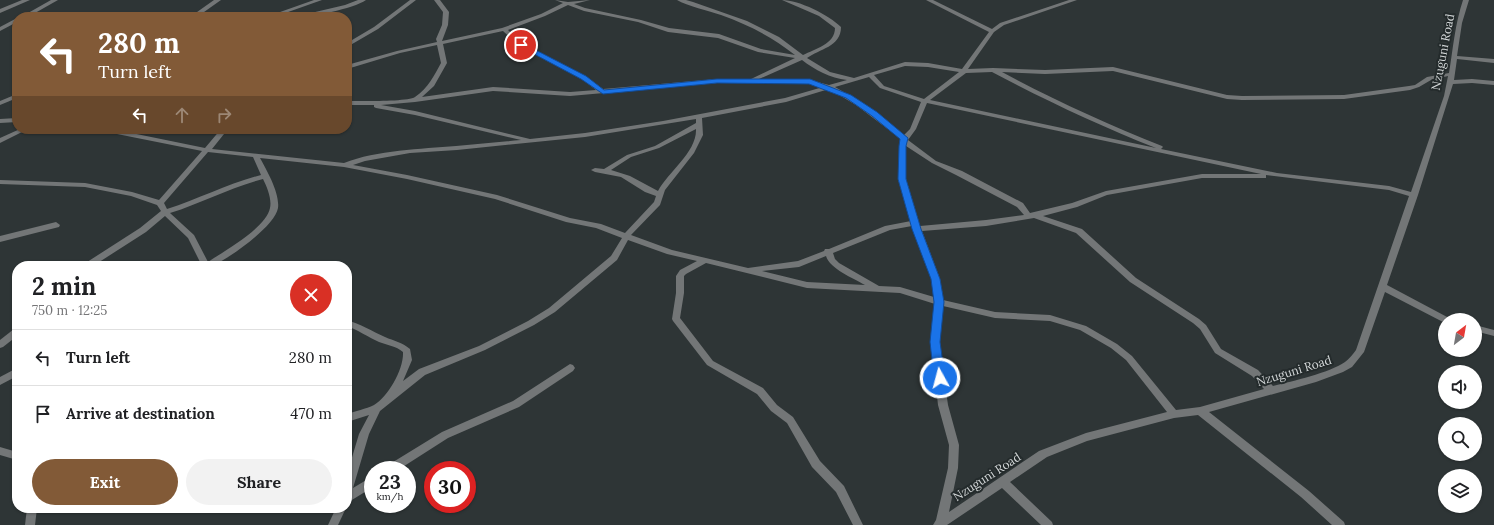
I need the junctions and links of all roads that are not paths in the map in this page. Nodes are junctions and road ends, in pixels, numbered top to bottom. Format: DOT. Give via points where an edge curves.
graph roads {
  1 [pos="27,0"];
  2 [pos="55,0"];
  3 [pos="218,0"];
  4 [pos="319,0"];
  5 [pos="363,0"];
  6 [pos="413,0"];
  7 [pos="437,0"];
  8 [pos="558,0"];
  9 [pos="587,0"];
  10 [pos="680,0"];
  11 [pos="785,0"];
  12 [pos="929,0"];
  13 [pos="1074,0"];
  14 [pos="1466,0"];
  15 [pos="568,3"];
  16 [pos="0,11"];
  17 [pos="33,12"];
  18 [pos="200,12"];
  19 [pos="284,12"];
  20 [pos="320,12"];
  21 [pos="970,21"];
  22 [pos="12,22"];
  23 [pos="1002,24"];
  24 [pos="0,28"];
  25 [pos="504,29"];
  26 [pos="992,31"];
  27 [pos="352,41"];
  28 [pos="439,44"];
  29 [pos="804,58"];
  30 [pos="1454,58"];
  31 [pos="1494,61"];
  32 [pos="352,66"];
  33 [pos="992,70"];
  34 [pos="964,71"];
  35 [pos="870,74"];
  36 [pos="859,77"];
  37 [pos="1451,78"];
  38 [pos="751,80"];
  39 [pos="1494,83"];
  40 [pos="829,88"];
  41 [pos="603,92"];
  42 [pos="12,98"];
  43 [pos="414,100"];
  44 [pos="926,101"];
  45 [pos="0,103"];
  46 [pos="352,103"];
  47 [pos="356,103"];
  48 [pos="699,116"];
  49 [pos="12,120"];
  50 [pos="0,121"];
  51 [pos="700,124"];
  52 [pos="15,134"];
  53 [pos="127,134"];
  54 [pos="220,134"];
  55 [pos="531,140"];
  56 [pos="904,140"];
  57 [pos="0,141"];
  58 [pos="206,150"];
  59 [pos="1180,154"];
  60 [pos="256,156"];
  61 [pos="344,165"];
  62 [pos="595,170"];
  63 [pos="604,172"];
  64 [pos="1277,175"];
  65 [pos="266,176"];
  66 [pos="0,182"];
  67 [pos="659,194"];
  68 [pos="1414,195"];
  69 [pos="160,203"];
  70 [pos="165,212"];
  71 [pos="1032,216"];
  72 [pos="56,225"];
  73 [pos="916,226"];
  74 [pos="627,238"];
  75 [pos="0,239"];
  76 [pos="828,251"];
  77 [pos="96,261"];
  78 [pos="203,261"];
  79 [pos="213,261"];
  80 [pos="704,261"];
  81 [pos="745,271"];
  82 [pos="1383,287"];
  83 [pos="876,288"];
  84 [pos="939,302"];
  85 [pos="1438,316"];
  86 [pos="352,324"];
  87 [pos="1482,330"];
  88 [pos="1494,333"];
  89 [pos="12,335"];
  90 [pos="0,345"];
  91 [pos="570,368"];
  92 [pos="12,375"];
  93 [pos="0,381"];
  94 [pos="1272,391"];
  95 [pos="393,394"];
  96 [pos="377,408"];
  97 [pos="1200,411"];
  98 [pos="1174,414"];
  99 [pos="352,416"];
  100 [pos="0,451"];
  101 [pos="12,455"];
  102 [pos="403,461"];
  103 [pos="352,474"];
  104 [pos="1002,481"];
  105 [pos="364,487"];
  106 [pos="352,495"];
  107 [pos="31,513"];
  108 [pos="339,513"];
  109 [pos="939,524"];
  110 [pos="30,525"];
  111 [pos="334,525"];
  112 [pos="858,525"];
  113 [pos="1048,525"];
  114 [pos="1340,525"];
  1 -- 16 [label="street"];
  2 -- 17 [label="street"];
  3 -- 18 [label="street"];
  4 -- 19 [label="street"];
  5 -- 20 [label="street"];
  6 -- 27 [label="street" via="376,28"];
  7 -- 28 [label="street" via="446,12"];
  8 -- 15 [label="street"];
  9 -- 15 [label="street"];
  10 -- 29 [label="street" via="744,21 776,37"];
  11 -- 29 [label="street" via="820,15 836,25 839,30 832,42"];
  12 -- 21 [label="street"];
  13 -- 23 [label="street"];
  14 -- 30 [label="street, Nzuguni Road"];
  15 -- 25 [label="street"];
  15 -- 29 [label="street" via="668,30 719,36 760,52"];
  21 -- 23 [label="street"];
  21 -- 26 [label="street"];
  22 -- 24 [label="street"];
  23 -- 26 [label="street"];
  25 -- 28 [label="street"];
  25 -- 41 [label="street" via="521,45 583,77"];
  26 -- 34 [label="street"];
  28 -- 32 [label="street"];
  28 -- 43 [label="street" via="444,63 432,85"];
  29 -- 36 [label="street" via="824,73 844,78"];
  29 -- 38 [label="street"];
  30 -- 31 [label="street"];
  30 -- 37 [label="street, Nzuguni Road"];
  33 -- 34 [label="street"];
  33 -- 37 [label="street" via="1045,72 1113,69 1227,97 1242,98 1344,97 1410,88 1429,78"];
  33 -- 59 [label="street" via="1118,131"];
  34 -- 35 [label="street" via="905,64"];
  34 -- 44 [label="street"];
  35 -- 36 [label="street"];
  35 -- 44 [label="street" via="885,88"];
  36 -- 40 [label="street"];
  37 -- 39 [label="street"];
  37 -- 68 [label="street, Nzuguni Road"];
  38 -- 40 [label="street" via="810,82"];
  38 -- 41 [label="street" via="706,81"];
  40 -- 48 [label="street" via="786,100"];
  40 -- 56 [label="street" via="854,100"];
  41 -- 43 [label="street" via="548,94 493,89"];
  42 -- 45 [label="street"];
  43 -- 47 [label="street"];
  44 -- 56 [label="street" via="913,129"];
  44 -- 59 [label="street" via="1100,140"];
  46 -- 47 [label="street"];
  47 -- 55 [label="street" via="415,113"];
  48 -- 51 [label="street"];
  48 -- 55 [label="street" via="585,135"];
  49 -- 50 [label="street"];
  51 -- 63 [label="street" via="657,147 629,156"];
  51 -- 67 [label="street" via="699,139 691,153"];
  52 -- 57 [label="street"];
  53 -- 58 [label="street"];
  54 -- 58 [label="street"];
  55 -- 61 [label="street" via="410,151"];
  56 -- 71 [label="street" via="934,162 1020,205"];
  56 -- 73 [label="street" via="902,179"];
  58 -- 60 [label="street"];
  58 -- 69 [label="street"];
  59 -- 64 [label="street"];
  60 -- 61 [label="street"];
  60 -- 65 [label="street"];
  61 -- 74 [label="street" via="497,197 569,220 598,226"];
  62 -- 63 [label="street"];
  63 -- 67 [label="street" via="623,175 645,190"];
  64 -- 68 [label="street" via="1389,188"];
  64 -- 71 [label="street" via="1202,176 1106,193"];
  65 -- 70 [label="street" via="246,180 191,204"];
  65 -- 79 [label="street" via="274,207 272,214 259,228"];
  66 -- 69 [label="street" via="85,185 132,194"];
  67 -- 74 [label="street" via="657,203 630,231"];
  68 -- 82 [label="street, Nzuguni Road"];
  69 -- 70 [label="street"];
  70 -- 77 [label="street" via="143,230"];
  70 -- 78 [label="street" via="191,238"];
  71 -- 73 [label="street" via="986,223"];
  71 -- 94 [label="street" via="1079,231 1133,280 1196,321 1203,327 1218,351 1255,373"];
  72 -- 75 [label="street"];
  73 -- 76 [label="street" via="888,228"];
  73 -- 84 [label="street" via="936,279"];
  74 -- 80 [label="street"];
  74 -- 95 [label="street" via="614,258 552,310 482,348 422,372"];
  76 -- 81 [label="street" via="799,264"];
  76 -- 83 [label="street" via="836,265"];
  80 -- 81 [label="street"];
  80 -- 112 [label="street" via="680,276 676,319 710,363 760,391 774,408 790,420 816,464 840,489"];
  81 -- 83 [label="street" via="807,285"];
  82 -- 85 [label="street"];
  82 -- 94 [label="street, Nzuguni Road" via="1360,352 1349,364 1316,378"];
  83 -- 84 [label="street" via="913,293"];
  84 -- 98 [label="street" via="995,315 1050,318 1094,332 1129,358"];
  84 -- 109 [label="street" via="935,342 943,405 954,454"];
  86 -- 95 [label="street" via="379,338 395,342 407,351 408,360"];
  87 -- 88 [label="street"];
  89 -- 90 [label="street"];
  91 -- 102 [label="street" via="516,404 445,435"];
  92 -- 93 [label="street"];
  94 -- 97 [label="street, Nzuguni Road"];
  95 -- 96 [label="street"];
  96 -- 99 [label="street"];
  96 -- 103 [label="street" via="364,434"];
  97 -- 98 [label="street, Nzuguni Road"];
  97 -- 114 [label="street"];
  98 -- 104 [label="street, Nzuguni Road" via="1086,437 1043,454"];
  100 -- 101 [label="street"];
  104 -- 109 [label="street, Nzuguni Road"];
  104 -- 113 [label="street"];
  105 -- 106 [label="street"];
  107 -- 110 [label="street"];
  108 -- 111 [label="street"];
}
